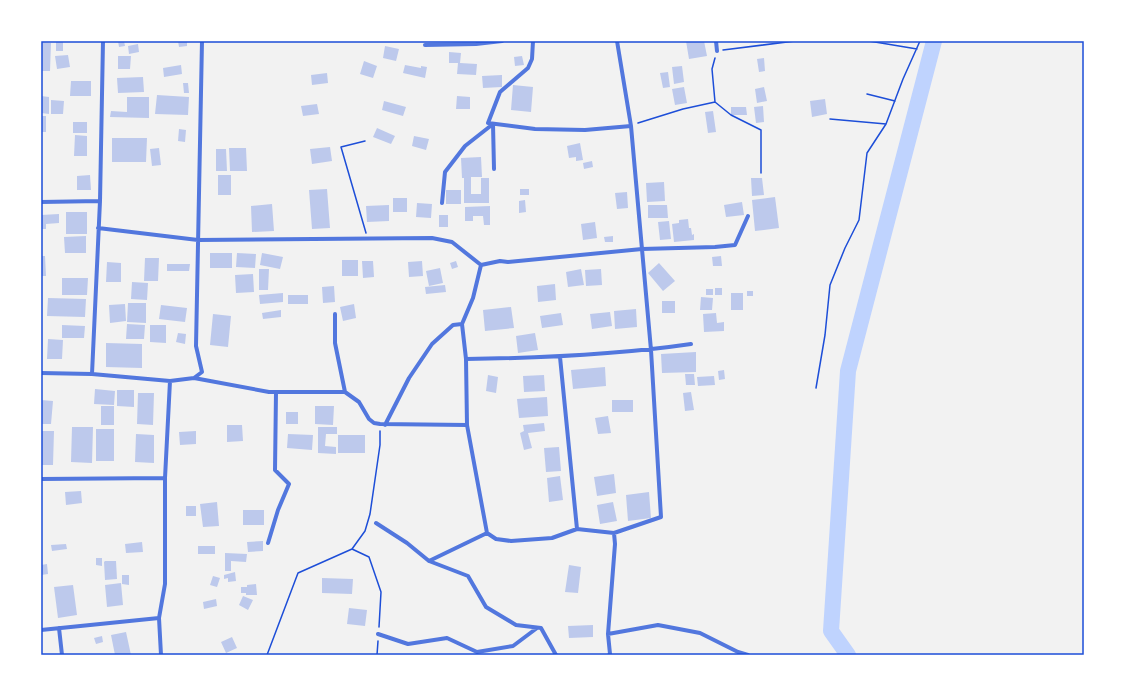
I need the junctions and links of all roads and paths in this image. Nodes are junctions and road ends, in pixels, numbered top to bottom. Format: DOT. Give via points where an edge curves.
graph roads {
  1 [pos="103,41"];
  2 [pos="202,41"];
  3 [pos="502,41"];
  4 [pos="533,41"];
  5 [pos="617,41"];
  6 [pos="716,41"];
  7 [pos="795,41"];
  8 [pos="870,41"];
  9 [pos="920,41"];
  10 [pos="425,45"];
  11 [pos="917,49"];
  12 [pos="717,51"];
  13 [pos="867,94"];
  14 [pos="895,101"];
  15 [pos="715,102"];
  16 [pos="830,119"];
  17 [pos="493,124"];
  18 [pos="886,124"];
  19 [pos="630,126"];
  20 [pos="365,141"];
  21 [pos="494,169"];
  22 [pos="761,173"];
  23 [pos="41,202"];
  24 [pos="100,202"];
  25 [pos="442,203"];
  26 [pos="748,216"];
  27 [pos="98,228"];
  28 [pos="368,238"];
  29 [pos="198,240"];
  30 [pos="642,249"];
  31 [pos="481,265"];
  32 [pos="335,314"];
  33 [pos="462,324"];
  34 [pos="691,344"];
  35 [pos="651,350"];
  36 [pos="560,357"];
  37 [pos="466,359"];
  38 [pos="41,373"];
  39 [pos="92,374"];
  40 [pos="194,378"];
  41 [pos="170,381"];
  42 [pos="816,388"];
  43 [pos="276,392"];
  44 [pos="345,392"];
  45 [pos="382,425"];
  46 [pos="467,426"];
  47 [pos="41,478"];
  48 [pos="166,478"];
  49 [pos="376,523"];
  50 [pos="577,529"];
  51 [pos="487,533"];
  52 [pos="614,533"];
  53 [pos="268,543"];
  54 [pos="352,549"];
  55 [pos="429,560"];
  56 [pos="158,618"];
  57 [pos="59,628"];
  58 [pos="537,628"];
  59 [pos="41,630"];
  60 [pos="378,634"];
  61 [pos="608,634"];
  62 [pos="62,655"];
  63 [pos="161,655"];
  64 [pos="267,655"];
  65 [pos="377,655"];
  66 [pos="556,655"];
  67 [pos="609,655"];
  68 [pos="748,655"];
  1 -- 24 [label="street"];
  2 -- 29 [label="street"];
  3 -- 10 [label="street"];
  4 -- 17 [label="street" via="532,59 528,68 500,92 488,123"];
  5 -- 19 [label="street"];
  6 -- 12 [label="street"];
  7 -- 12 [label="path"];
  8 -- 11 [label="path"];
  9 -- 11 [label="path"];
  11 -- 14 [label="path"];
  12 -- 15 [label="path" via="712,69"];
  13 -- 14 [label="path"];
  14 -- 18 [label="path"];
  15 -- 19 [label="path"];
  15 -- 22 [label="path" via="731,115 761,130"];
  16 -- 18 [label="path"];
  17 -- 19 [label="street" via="535,129 585,130"];
  17 -- 21 [label="street"];
  17 -- 25 [label="street" via="465,146 445,172"];
  18 -- 42 [label="path" via="867,153 859,220 830,285"];
  19 -- 30 [label="street"];
  20 -- 28 [label="path" via="340,147"];
  23 -- 24 [label="street"];
  24 -- 27 [label="street"];
  26 -- 30 [label="street" via="735,244"];
  27 -- 29 [label="street"];
  27 -- 39 [label="street"];
  28 -- 29 [label="street"];
  28 -- 31 [label="street" via="432,238 452,242"];
  29 -- 40 [label="street" via="196,346 202,372"];
  30 -- 31 [label="street" via="500,261"];
  30 -- 35 [label="street"];
  31 -- 33 [label="street" via="473,298"];
  32 -- 44 [label="street" via="335,343"];
  33 -- 37 [label="street"];
  33 -- 45 [label="street" via="452,325 432,344"];
  34 -- 35 [label="street"];
  35 -- 36 [label="street"];
  35 -- 52 [label="street" via="661,517"];
  36 -- 37 [label="street"];
  36 -- 50 [label="street"];
  37 -- 46 [label="street"];
  38 -- 39 [label="street"];
  39 -- 41 [label="street"];
  40 -- 41 [label="street"];
  40 -- 43 [label="street"];
  41 -- 48 [label="street"];
  43 -- 44 [label="street"];
  43 -- 53 [label="street" via="275,470 289,484"];
  44 -- 45 [label="street" via="359,402 369,419"];
  45 -- 46 [label="street"];
  45 -- 54 [label="path" via="370,514 365,531"];
  46 -- 51 [label="street"];
  47 -- 48 [label="street"];
  48 -- 56 [label="street" via="165,584"];
  49 -- 55 [label="street"];
  50 -- 51 [label="street" via="552,538 511,541"];
  50 -- 52 [label="street"];
  51 -- 55 [label="street"];
  52 -- 61 [label="street"];
  54 -- 60 [label="path" via="369,557 381,592"];
  54 -- 64 [label="path" via="298,573"];
  55 -- 58 [label="street" via="468,576 486,606 516,625"];
  56 -- 57 [label="street"];
  56 -- 63 [label="street"];
  57 -- 59 [label="street"];
  57 -- 62 [label="street"];
  58 -- 60 [label="street" via="513,646 477,652 447,638 408,644"];
  58 -- 66 [label="street" via="541,628"];
  60 -- 65 [label="path"];
  61 -- 67 [label="street"];
  61 -- 68 [label="street" via="658,625 700,632"];
}
